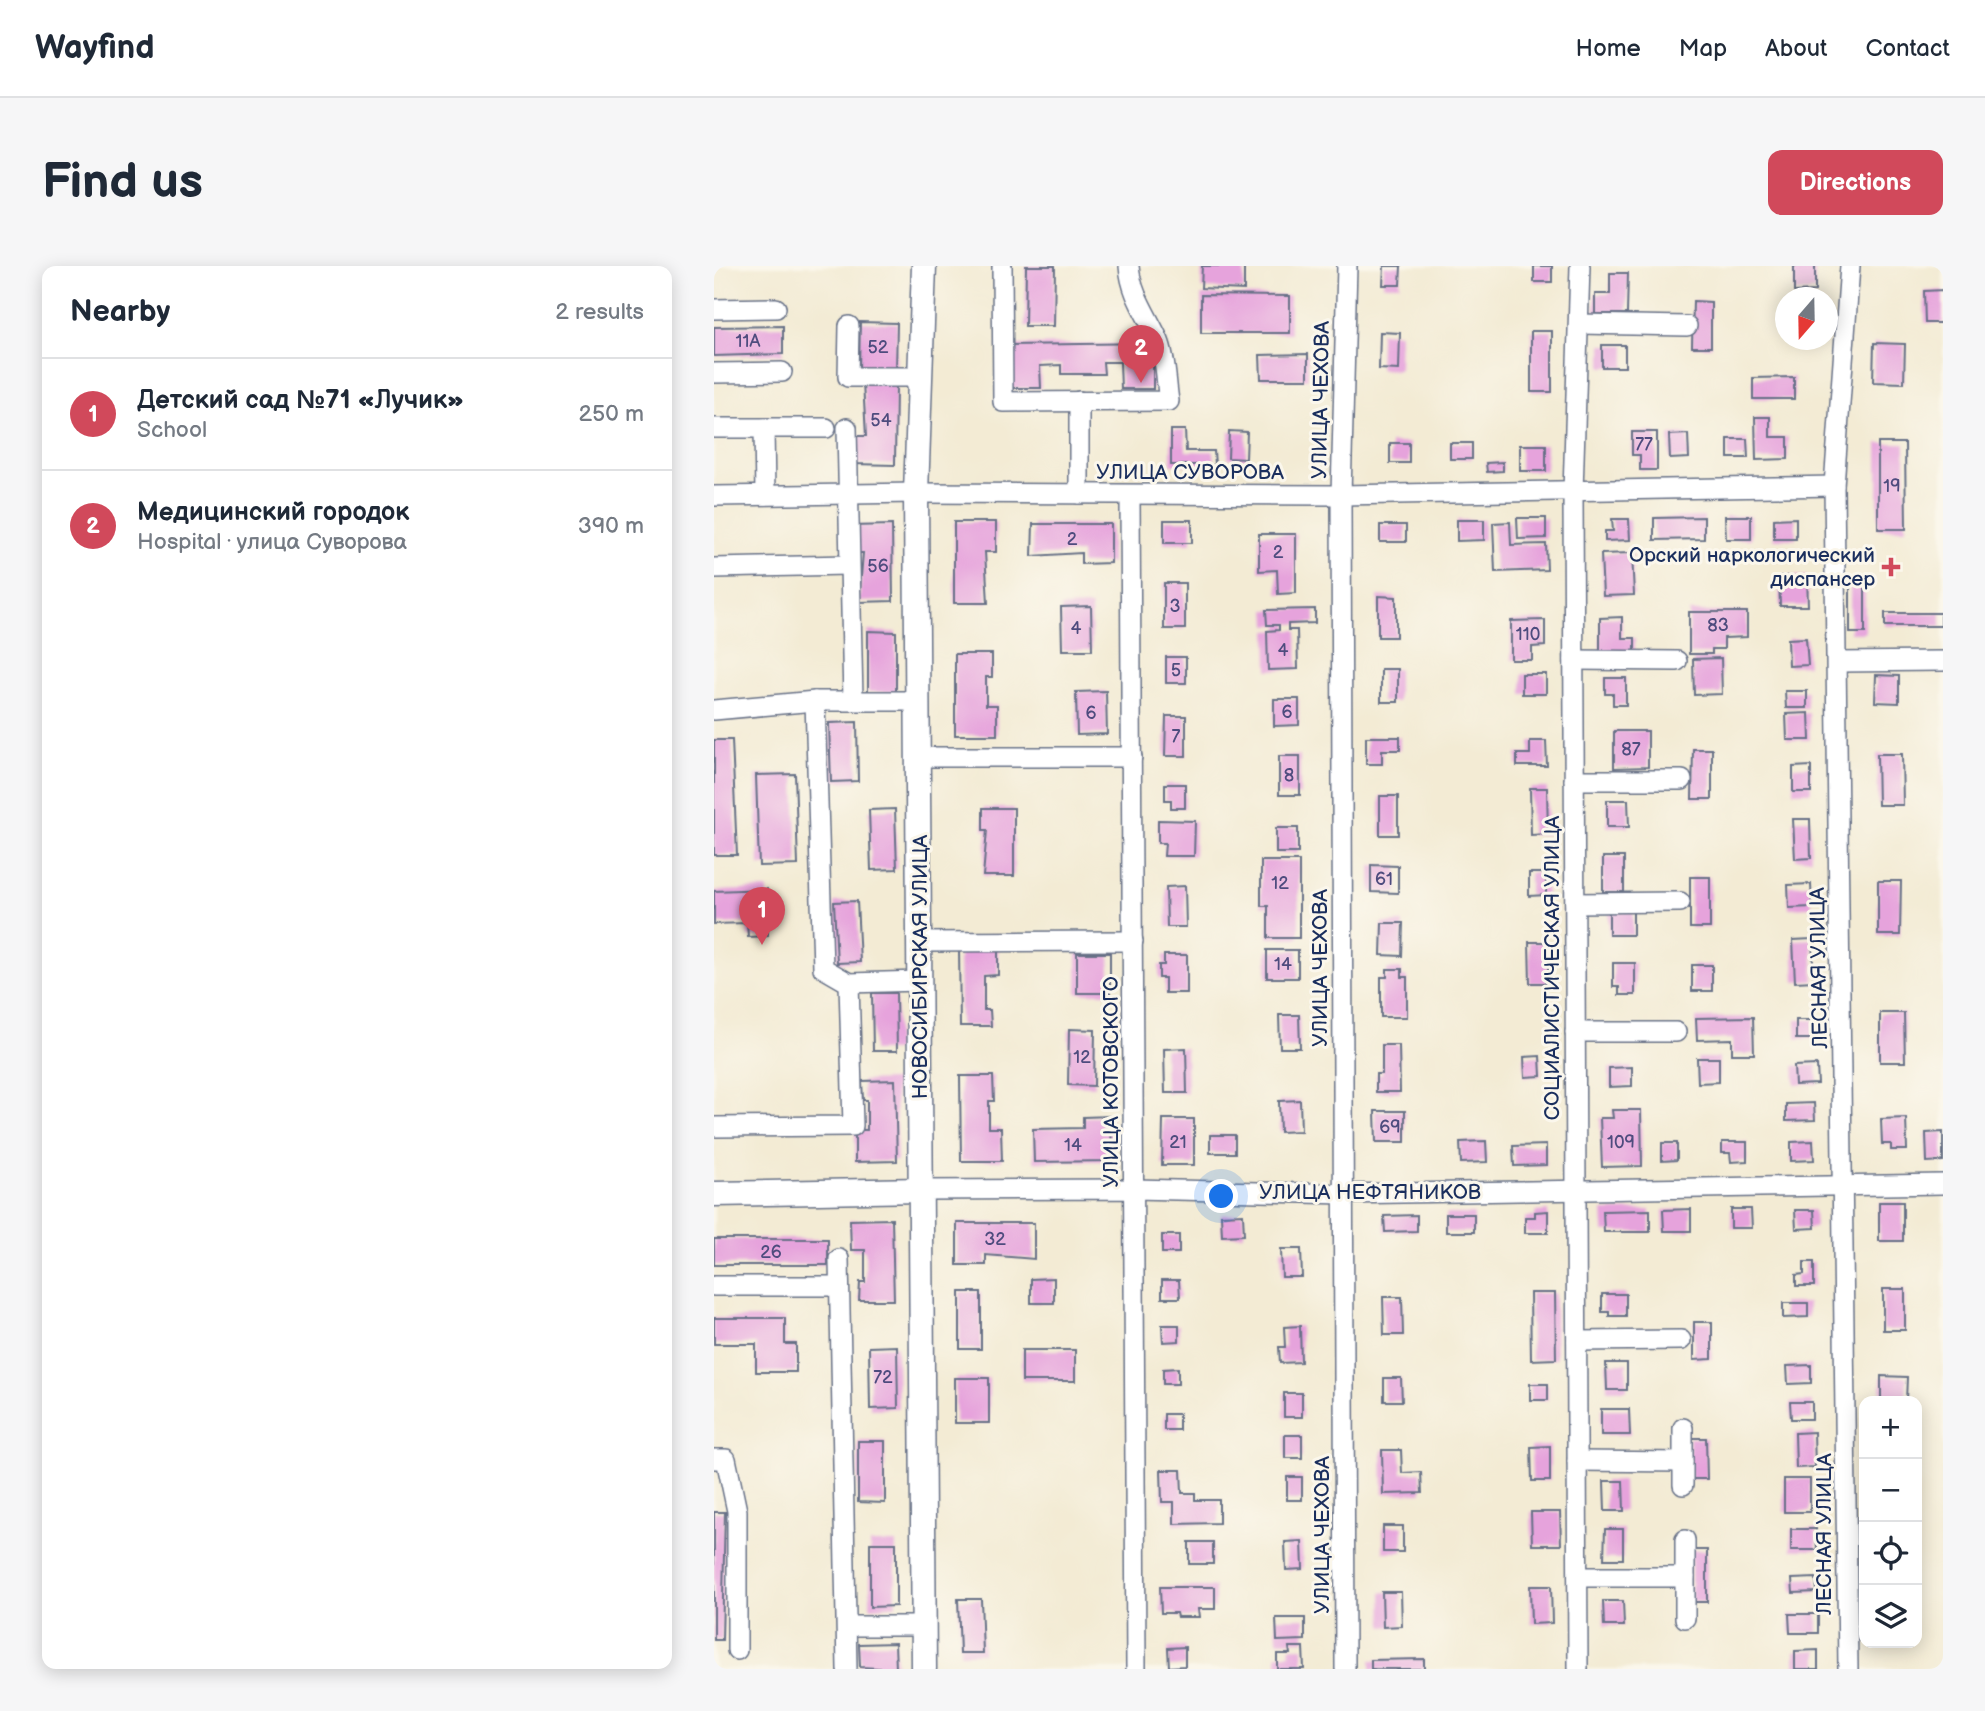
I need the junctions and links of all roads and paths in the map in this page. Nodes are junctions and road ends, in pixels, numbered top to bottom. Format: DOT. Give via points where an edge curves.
graph roads {
  1 [pos="924,266"];
  2 [pos="1002,266"];
  3 [pos="1129,266"];
  4 [pos="1347,266"];
  5 [pos="1580,266"];
  6 [pos="1850,266"];
  7 [pos="776,308"];
  8 [pos="714,309"];
  9 [pos="1578,324"];
  10 [pos="849,326"];
  11 [pos="1687,326"];
  12 [pos="782,372"];
  13 [pos="714,373"];
  14 [pos="920,377"];
  15 [pos="1079,401"];
  16 [pos="714,428"];
  17 [pos="764,428"];
  18 [pos="826,428"];
  19 [pos="847,428"];
  20 [pos="1834,486"];
  21 [pos="1573,492"];
  22 [pos="916,493"];
  23 [pos="847,494"];
  24 [pos="1079,494"];
  25 [pos="765,495"];
  26 [pos="1130,495"];
  27 [pos="1341,495"];
  28 [pos="714,496"];
  29 [pos="848,565"];
  30 [pos="714,568"];
  31 [pos="1574,660"];
  32 [pos="1677,661"];
  33 [pos="1943,661"];
  34 [pos="1838,662"];
  35 [pos="853,700"];
  36 [pos="919,701"];
  37 [pos="815,702"];
  38 [pos="714,710"];
  39 [pos="919,757"];
  40 [pos="1132,757"];
  41 [pos="1574,780"];
  42 [pos="1682,780"];
  43 [pos="1680,902"];
  44 [pos="1575,903"];
  45 [pos="1133,941"];
  46 [pos="920,942"];
  47 [pos="920,981"];
  48 [pos="849,983"];
  49 [pos="1575,1032"];
  50 [pos="1676,1034"];
  51 [pos="714,1127"];
  52 [pos="1943,1184"];
  53 [pos="1845,1185"];
  54 [pos="1135,1189"];
  55 [pos="921,1190"];
  56 [pos="1576,1190"];
  57 [pos="714,1194"];
  58 [pos="1344,1194"];
  59 [pos="839,1259"];
  60 [pos="714,1286"];
  61 [pos="839,1286"];
  62 [pos="1681,1340"];
  63 [pos="1577,1341"];
  64 [pos="1683,1428"];
  65 [pos="714,1459"];
  66 [pos="1577,1461"];
  67 [pos="1683,1462"];
  68 [pos="1684,1485"];
  69 [pos="1685,1540"];
  70 [pos="1578,1577"];
  71 [pos="1685,1577"];
  72 [pos="1685,1618"];
  73 [pos="847,1626"];
  74 [pos="923,1626"];
  75 [pos="737,1650"];
  76 [pos="847,1669"];
  77 [pos="924,1669"];
  78 [pos="1136,1669"];
  79 [pos="1345,1669"];
  80 [pos="1578,1669"];
  81 [pos="1848,1669"];
  1 -- 14 [label="main road, НОВОСИБИРСКАЯ УЛИЦА"];
  2 -- 15 [label="street" via="1003,402"];
  3 -- 15 [label="street" via="1130,281 1160,342 1169,401"];
  4 -- 27 [label="street, УЛИЦА ЧЕХОВА"];
  5 -- 9 [label="street, СОЦИАЛИСТИЧЕСКАЯ УЛИЦА"];
  6 -- 20 [label="street, ЛЕСНАЯ УЛИЦА"];
  7 -- 8 [label="street"];
  9 -- 11 [label="street"];
  9 -- 21 [label="street, СОЦИАЛИСТИЧЕСКАЯ УЛИЦА"];
  10 -- 14 [label="street" via="848,377"];
  12 -- 13 [label="street"];
  14 -- 22 [label="main road, НОВОСИБИРСКАЯ УЛИЦА"];
  15 -- 24 [label="street"];
  16 -- 17 [label="street"];
  17 -- 18 [label="street"];
  17 -- 25 [label="street"];
  19 -- 23 [label="street"];
  20 -- 21 [label="street, УЛИЦА СУВОРОВА"];
  20 -- 34 [label="street, ЛЕСНАЯ УЛИЦА"];
  21 -- 27 [label="street, УЛИЦА СУВОРОВА"];
  21 -- 31 [label="street, СОЦИАЛИСТИЧЕСКАЯ УЛИЦА"];
  22 -- 23 [label="street, УЛИЦА СУВОРОВА"];
  22 -- 24 [label="street, УЛИЦА СУВОРОВА"];
  22 -- 36 [label="main road, НОВОСИБИРСКАЯ УЛИЦА"];
  23 -- 25 [label="street, УЛИЦА СУВОРОВА"];
  23 -- 29 [label="street"];
  24 -- 26 [label="street, УЛИЦА СУВОРОВА"];
  25 -- 28 [label="street, УЛИЦА СУВОРОВА"];
  26 -- 27 [label="street, УЛИЦА СУВОРОВА"];
  26 -- 40 [label="street, УЛИЦА КОТОВСКОГО"];
  27 -- 58 [label="street, УЛИЦА ЧЕХОВА"];
  29 -- 30 [label="street"];
  29 -- 35 [label="street"];
  31 -- 32 [label="street"];
  31 -- 41 [label="street, СОЦИАЛИСТИЧЕСКАЯ УЛИЦА"];
  33 -- 34 [label="street"];
  34 -- 53 [label="street, ЛЕСНАЯ УЛИЦА"];
  35 -- 36 [label="street"];
  35 -- 37 [label="street"];
  36 -- 39 [label="main road, НОВОСИБИРСКАЯ УЛИЦА"];
  37 -- 38 [label="street"];
  37 -- 48 [label="street" via="823,968"];
  39 -- 40 [label="street"];
  39 -- 46 [label="main road, НОВОСИБИРСКАЯ УЛИЦА"];
  40 -- 45 [label="street, УЛИЦА КОТОВСКОГО"];
  41 -- 42 [label="street"];
  41 -- 44 [label="street, СОЦИАЛИСТИЧЕСКАЯ УЛИЦА"];
  43 -- 44 [label="street"];
  44 -- 49 [label="street, СОЦИАЛИСТИЧЕСКАЯ УЛИЦА"];
  45 -- 46 [label="street"];
  45 -- 54 [label="street, УЛИЦА КОТОВСКОГО"];
  46 -- 47 [label="main road, НОВОСИБИРСКАЯ УЛИЦА"];
  47 -- 48 [label="street"];
  47 -- 55 [label="main road, НОВОСИБИРСКАЯ УЛИЦА"];
  48 -- 51 [label="street" via="853,1126"];
  49 -- 50 [label="street"];
  49 -- 56 [label="street, СОЦИАЛИСТИЧЕСКАЯ УЛИЦА"];
  52 -- 53 [label="street, УЛИЦА НЕФТЯНИКОВ"];
  53 -- 56 [label="street, УЛИЦА НЕФТЯНИКОВ"];
  53 -- 81 [label="street, ЛЕСНАЯ УЛИЦА"];
  54 -- 55 [label="street, УЛИЦА НЕФТЯНИКОВ"];
  54 -- 58 [label="street, УЛИЦА НЕФТЯНИКОВ"];
  54 -- 78 [label="street, УЛИЦА КОТОВСКОГО"];
  55 -- 57 [label="main road, УЛИЦА НЕФТЯНИКОВ"];
  55 -- 74 [label="main road, НОВОСИБИРСКАЯ УЛИЦА"];
  56 -- 58 [label="street, УЛИЦА НЕФТЯНИКОВ"];
  56 -- 63 [label="street, СОЦИАЛИСТИЧЕСКАЯ УЛИЦА"];
  58 -- 79 [label="street, УЛИЦА ЧЕХОВА"];
  59 -- 61 [label="street"];
  60 -- 61 [label="street"];
  61 -- 73 [label="street"];
  62 -- 63 [label="street"];
  63 -- 66 [label="street, СОЦИАЛИСТИЧЕСКАЯ УЛИЦА"];
  64 -- 67 [label="street"];
  65 -- 75 [label="street" via="726,1459 737,1511"];
  66 -- 67 [label="street"];
  66 -- 70 [label="street, СОЦИАЛИСТИЧЕСКАЯ УЛИЦА"];
  67 -- 68 [label="street"];
  69 -- 71 [label="street"];
  70 -- 71 [label="street"];
  70 -- 80 [label="street, СОЦИАЛИСТИЧЕСКАЯ УЛИЦА"];
  71 -- 72 [label="street"];
  73 -- 74 [label="street"];
  73 -- 76 [label="street"];
  74 -- 77 [label="main road, НОВОСИБИРСКАЯ УЛИЦА"];
}
